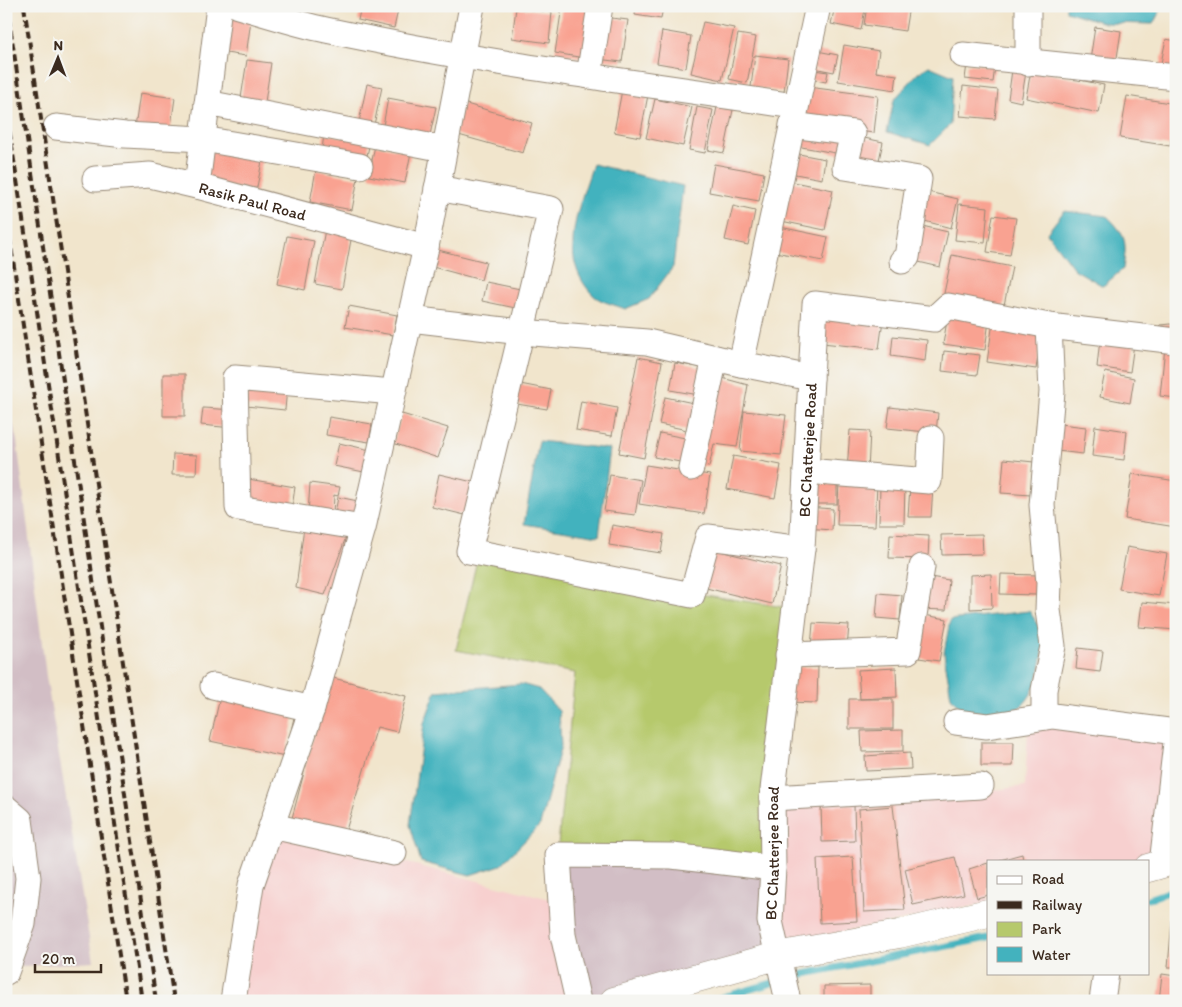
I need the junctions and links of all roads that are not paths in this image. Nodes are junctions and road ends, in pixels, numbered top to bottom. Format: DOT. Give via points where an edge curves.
graph roads {
  1 [pos="219,6"];
  2 [pos="238,6"];
  3 [pos="472,6"];
  4 [pos="600,6"];
  5 [pos="818,6"];
  6 [pos="1028,6"];
  7 [pos="462,55"];
  8 [pos="963,55"];
  9 [pos="1028,63"];
  10 [pos="588,76"];
  11 [pos="1176,78"];
  12 [pos="207,103"];
  13 [pos="794,115"];
  14 [pos="56,127"];
  15 [pos="202,139"];
  16 [pos="444,148"];
  17 [pos="360,166"];
  18 [pos="95,179"];
  19 [pos="197,186"];
  20 [pos="437,188"];
  21 [pos="426,247"];
  22 [pos="902,261"];
  23 [pos="410,319"];
  24 [pos="1049,326"];
  25 [pos="521,332"];
  26 [pos="1176,340"];
  27 [pos="716,358"];
  28 [pos="741,364"];
  29 [pos="811,378"];
  30 [pos="394,392"];
  31 [pos="932,438"];
  32 [pos="691,468"];
  33 [pos="806,471"];
  34 [pos="363,528"];
  35 [pos="802,550"];
  36 [pos="922,568"];
  37 [pos="788,656"];
  38 [pos="213,686"];
  39 [pos="312,709"];
  40 [pos="1044,717"];
  41 [pos="956,722"];
  42 [pos="1176,732"];
  43 [pos="1176,743"];
  44 [pos="981,786"];
  45 [pos="772,798"];
  46 [pos="6,808"];
  47 [pos="272,826"];
  48 [pos="394,853"];
  49 [pos="1162,864"];
  50 [pos="773,868"];
  51 [pos="987,913"];
  52 [pos="777,956"];
  53 [pos="6,972"];
  54 [pos="1106,974"];
  55 [pos="784,999"];
  56 [pos="233,1001"];
  57 [pos="578,1001"];
  58 [pos="614,1001"];
  59 [pos="1102,1001"];
  1 -- 12 [label="street, Rasik Paul Road"];
  2 -- 7 [label="street" via="324,30"];
  3 -- 7 [label="street"];
  4 -- 10 [label="street"];
  5 -- 13 [label="street"];
  6 -- 9 [label="street"];
  7 -- 10 [label="street"];
  7 -- 16 [label="street"];
  8 -- 9 [label="street"];
  9 -- 11 [label="street"];
  10 -- 13 [label="street"];
  12 -- 15 [label="street, Rasik Paul Road"];
  12 -- 16 [label="street"];
  13 -- 22 [label="street" via="853,133 845,167 919,179 907,257"];
  13 -- 28 [label="street"];
  14 -- 15 [label="street"];
  15 -- 17 [label="street"];
  15 -- 19 [label="street, Rasik Paul Road"];
  16 -- 20 [label="street"];
  18 -- 19 [label="street" via="150,175"];
  19 -- 21 [label="street, Rasik Paul Road"];
  20 -- 21 [label="street"];
  20 -- 25 [label="street" via="551,209"];
  21 -- 23 [label="street"];
  23 -- 25 [label="street, BC Chatterjee Road"];
  23 -- 30 [label="street"];
  24 -- 26 [label="street"];
  24 -- 29 [label="street" via="948,306 934,319 815,304"];
  24 -- 40 [label="street" via="1052,392 1042,505 1053,646 1044,690"];
  25 -- 27 [label="street, BC Chatterjee Road" via="647,342"];
  25 -- 35 [label="street" via="469,551 692,594 708,537"];
  27 -- 28 [label="street, BC Chatterjee Road"];
  27 -- 32 [label="street"];
  28 -- 29 [label="street, BC Chatterjee Road"];
  29 -- 33 [label="street, BC Chatterjee Road"];
  30 -- 34 [label="street"];
  30 -- 34 [label="street" via="235,378 238,508"];
  31 -- 33 [label="street" via="929,481"];
  33 -- 35 [label="street, BC Chatterjee Road"];
  34 -- 39 [label="street"];
  35 -- 37 [label="street, BC Chatterjee Road"];
  36 -- 37 [label="street" via="908,651"];
  37 -- 45 [label="street, BC Chatterjee Road"];
  38 -- 39 [label="street"];
  39 -- 47 [label="street"];
  40 -- 41 [label="street" via="987,726"];
  40 -- 42 [label="street"];
  43 -- 49 [label="street"];
  44 -- 45 [label="street"];
  45 -- 50 [label="street, BC Chatterjee Road"];
  46 -- 53 [label="street" via="20,820 28,878 23,924"];
  47 -- 48 [label="street"];
  47 -- 56 [label="street" via="251,884"];
  50 -- 52 [label="street, BC Chatterjee Road" via="770,921"];
  50 -- 57 [label="street" via="672,856 558,855 563,935"];
  51 -- 52 [label="street" via="899,934"];
  52 -- 55 [label="street, BC Chatterjee Road"];
  52 -- 58 [label="street"];
  54 -- 59 [label="street"];
}
